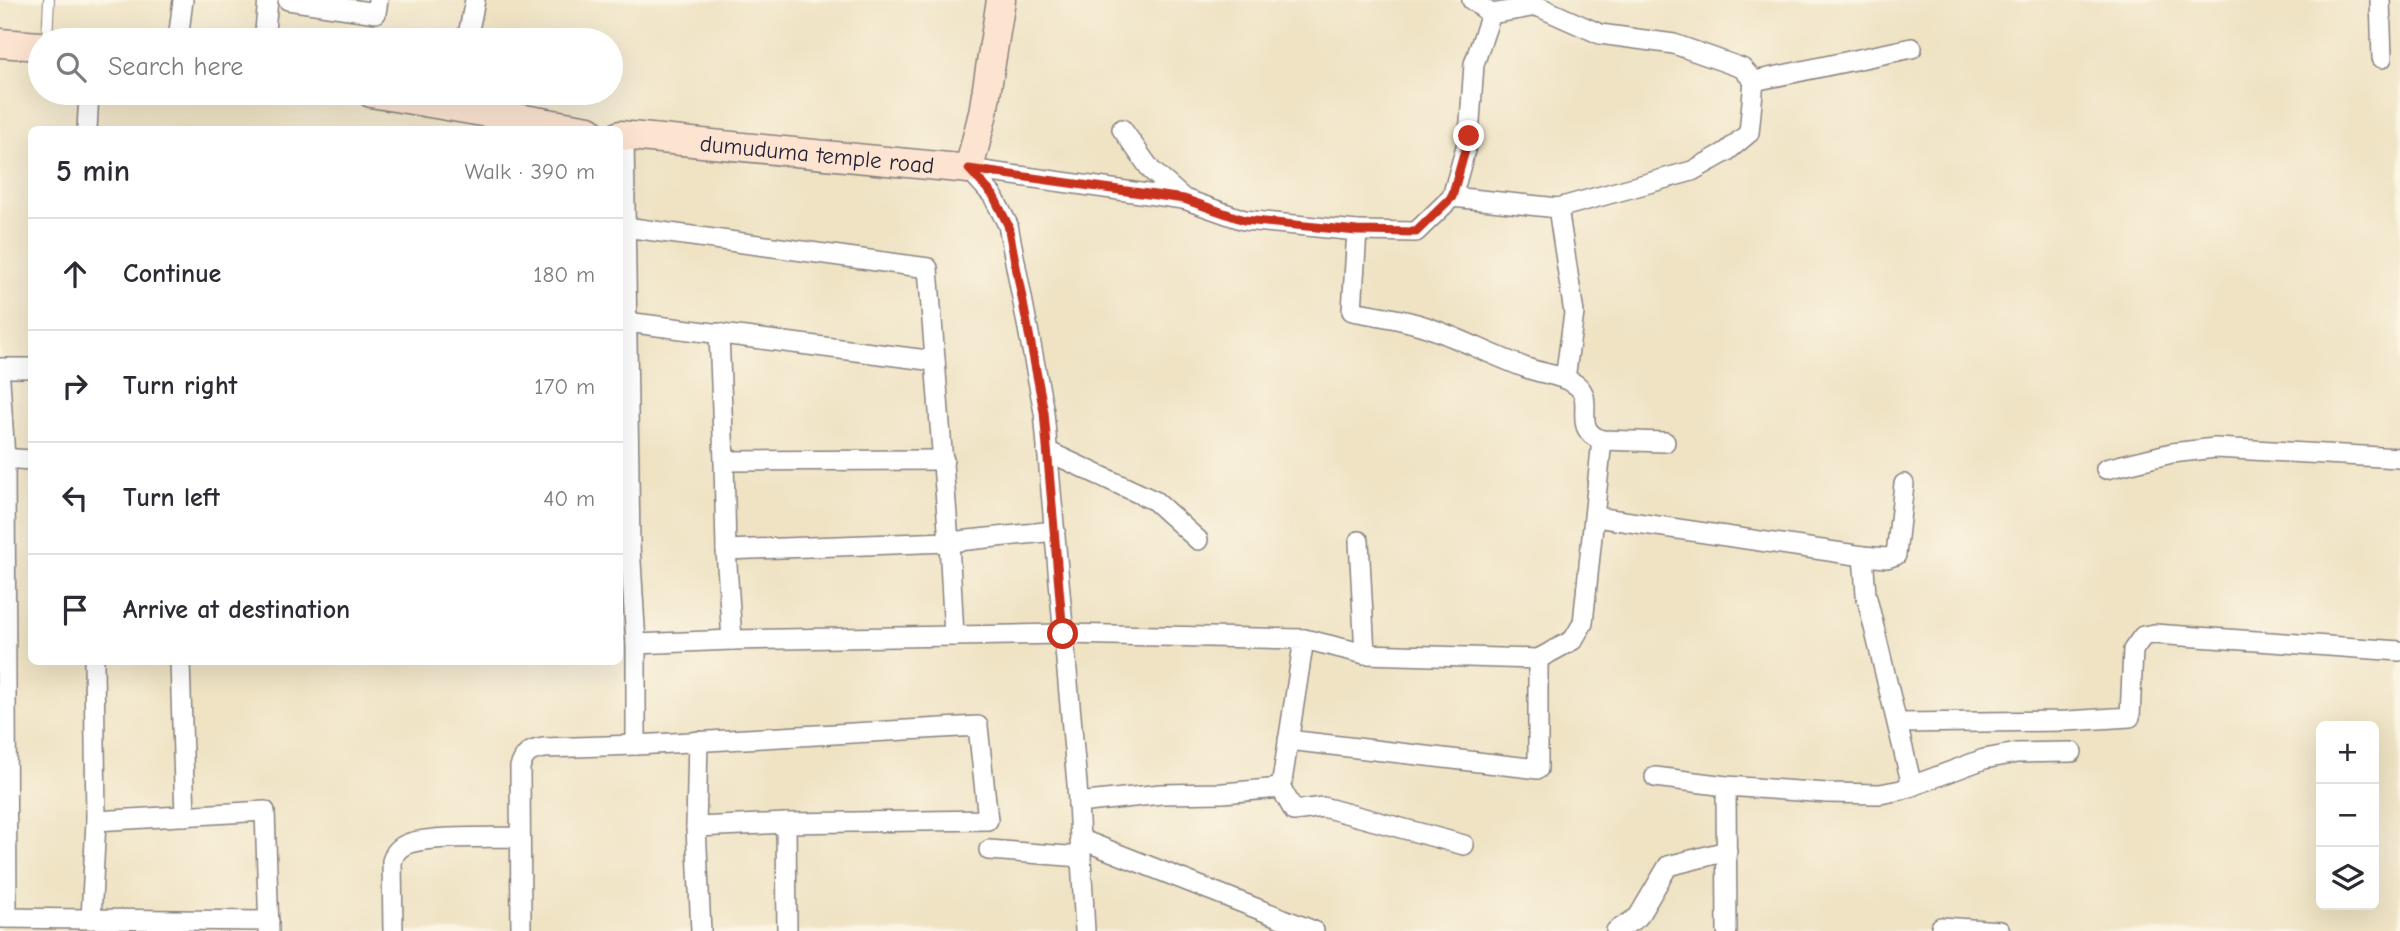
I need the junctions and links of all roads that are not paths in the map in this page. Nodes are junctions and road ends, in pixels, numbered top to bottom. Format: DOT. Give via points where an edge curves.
graph roads {
  1 [pos="49,0"];
  2 [pos="183,0"];
  3 [pos="268,0"];
  4 [pos="288,0"];
  5 [pos="378,0"];
  6 [pos="475,0"];
  7 [pos="1001,0"];
  8 [pos="1472,0"];
  9 [pos="2381,0"];
  10 [pos="1539,3"];
  11 [pos="1491,14"];
  12 [pos="48,28"];
  13 [pos="180,28"];
  14 [pos="265,28"];
  15 [pos="469,28"];
  16 [pos="0,43"];
  17 [pos="28,45"];
  18 [pos="1912,48"];
  19 [pos="2382,58"];
  20 [pos="1755,81"];
  21 [pos="88,105"];
  22 [pos="471,105"];
  23 [pos="529,124"];
  24 [pos="87,126"];
  25 [pos="549,126"];
  26 [pos="1122,129"];
  27 [pos="623,135"];
  28 [pos="623,166"];
  29 [pos="969,169"];
  30 [pos="1452,197"];
  31 [pos="1184,199"];
  32 [pos="1558,208"];
  33 [pos="625,227"];
  34 [pos="1357,231"];
  35 [pos="626,321"];
  36 [pos="719,333"];
  37 [pos="935,361"];
  38 [pos="0,368"];
  39 [pos="28,368"];
  40 [pos="1566,379"];
  41 [pos="0,380"];
  42 [pos="1602,440"];
  43 [pos="1665,442"];
  44 [pos="624,451"];
  45 [pos="1047,451"];
  46 [pos="3,458"];
  47 [pos="2400,458"];
  48 [pos="28,460"];
  49 [pos="944,460"];
  50 [pos="724,461"];
  51 [pos="2106,469"];
  52 [pos="1905,484"];
  53 [pos="1596,517"];
  54 [pos="1055,531"];
  55 [pos="1198,540"];
  56 [pos="1359,541"];
  57 [pos="949,542"];
  58 [pos="625,546"];
  59 [pos="726,550"];
  60 [pos="1863,556"];
  61 [pos="1063,634"];
  62 [pos="954,636"];
  63 [pos="1304,639"];
  64 [pos="732,640"];
  65 [pos="636,644"];
  66 [pos="2400,651"];
  67 [pos="1365,654"];
  68 [pos="1538,659"];
  69 [pos="94,665"];
  70 [pos="180,665"];
  71 [pos="1899,723"];
  72 [pos="1288,740"];
  73 [pos="698,741"];
  74 [pos="636,745"];
  75 [pos="2072,752"];
  76 [pos="1655,777"];
  77 [pos="1726,786"];
  78 [pos="1912,786"];
  79 [pos="1281,788"];
  80 [pos="1078,803"];
  81 [pos="185,816"];
  82 [pos="96,821"];
  83 [pos="786,823"];
  84 [pos="696,827"];
  85 [pos="519,837"];
  86 [pos="1464,845"];
  87 [pos="1081,848"];
  88 [pos="989,850"];
  89 [pos="1727,851"];
  90 [pos="4,918"];
  91 [pos="91,919"];
  92 [pos="269,926"];
  93 [pos="1941,927"];
  94 [pos="393,931"];
  95 [pos="521,931"];
  96 [pos="701,931"];
  97 [pos="787,931"];
  98 [pos="1085,931"];
  99 [pos="1314,931"];
  100 [pos="1616,931"];
  101 [pos="1727,931"];
  102 [pos="2000,931"];
  1 -- 12 [label="lane"];
  2 -- 13 [label="street"];
  3 -- 14 [label="street"];
  4 -- 5 [label="street" via="376,13"];
  6 -- 15 [label="street"];
  7 -- 29 [label="street"];
  8 -- 11 [label="street"];
  9 -- 19 [label="street"];
  10 -- 11 [label="street"];
  10 -- 20 [label="street" via="1600,34 1674,44 1742,68"];
  11 -- 30 [label="street" via="1474,64 1469,136"];
  16 -- 17 [label="street"];
  18 -- 20 [label="street"];
  20 -- 32 [label="street" via="1749,133 1726,152 1692,171"];
  21 -- 24 [label="street"];
  22 -- 23 [label="street"];
  23 -- 25 [label="street"];
  26 -- 31 [label="street" via="1151,170"];
  27 -- 29 [label="street, dumuduma temple road"];
  28 -- 33 [label="street"];
  29 -- 31 [label="street"];
  29 -- 45 [label="street" via="993,195 1008,225 1044,412"];
  30 -- 32 [label="street"];
  30 -- 34 [label="street" via="1416,232"];
  31 -- 34 [label="street" via="1244,220"];
  32 -- 40 [label="street" via="1574,313"];
  33 -- 35 [label="street"];
  33 -- 37 [label="street" via="928,268"];
  34 -- 40 [label="street" via="1352,311 1434,329 1527,369"];
  35 -- 36 [label="street"];
  35 -- 44 [label="street"];
  36 -- 37 [label="street"];
  36 -- 50 [label="street"];
  37 -- 49 [label="street"];
  38 -- 39 [label="street"];
  40 -- 42 [label="street" via="1582,392 1587,431"];
  41 -- 46 [label="street"];
  42 -- 43 [label="street"];
  42 -- 53 [label="street"];
  44 -- 58 [label="street"];
  45 -- 54 [label="street"];
  45 -- 55 [label="street" via="1155,502"];
  46 -- 48 [label="street"];
  46 -- 90 [label="street"];
  47 -- 51 [label="street" via="2215,448"];
  49 -- 50 [label="street"];
  49 -- 57 [label="street"];
  50 -- 59 [label="street"];
  52 -- 60 [label="street" via="1896,555"];
  53 -- 60 [label="street"];
  53 -- 68 [label="street" via="1583,623 1573,640"];
  54 -- 57 [label="street"];
  54 -- 61 [label="street"];
  56 -- 67 [label="street"];
  57 -- 59 [label="street"];
  57 -- 62 [label="street"];
  58 -- 65 [label="street"];
  59 -- 64 [label="street"];
  60 -- 71 [label="street" via="1866,594"];
  61 -- 62 [label="street"];
  61 -- 63 [label="street"];
  61 -- 80 [label="street"];
  62 -- 64 [label="street"];
  63 -- 67 [label="street"];
  63 -- 72 [label="street"];
  64 -- 65 [label="street"];
  65 -- 74 [label="street"];
  66 -- 71 [label="street" via="2154,634 2143,636 2133,650 2130,717"];
  67 -- 68 [label="street"];
  68 -- 72 [label="street" via="1538,769"];
  69 -- 82 [label="street"];
  70 -- 81 [label="street"];
  71 -- 78 [label="street"];
  72 -- 79 [label="street"];
  73 -- 74 [label="street"];
  73 -- 83 [label="street" via="978,726 988,820"];
  73 -- 84 [label="street"];
  74 -- 85 [label="street" via="531,750 520,767"];
  75 -- 78 [label="street" via="1984,759"];
  76 -- 77 [label="street"];
  77 -- 78 [label="street" via="1880,794"];
  77 -- 89 [label="street"];
  79 -- 80 [label="street"];
  79 -- 86 [label="street" via="1294,811 1323,807"];
  80 -- 87 [label="street"];
  81 -- 82 [label="street"];
  81 -- 92 [label="street" via="265,811"];
  82 -- 91 [label="street"];
  83 -- 84 [label="street"];
  83 -- 97 [label="street"];
  84 -- 96 [label="street"];
  85 -- 94 [label="street" via="436,839 407,844 395,852 391,861"];
  85 -- 95 [label="street"];
  87 -- 88 [label="street"];
  87 -- 98 [label="street"];
  87 -- 99 [label="street"];
  89 -- 100 [label="street" via="1668,866 1638,917"];
  89 -- 101 [label="street"];
  90 -- 91 [label="street"];
  91 -- 92 [label="street"];
  93 -- 102 [label="street"];
}
